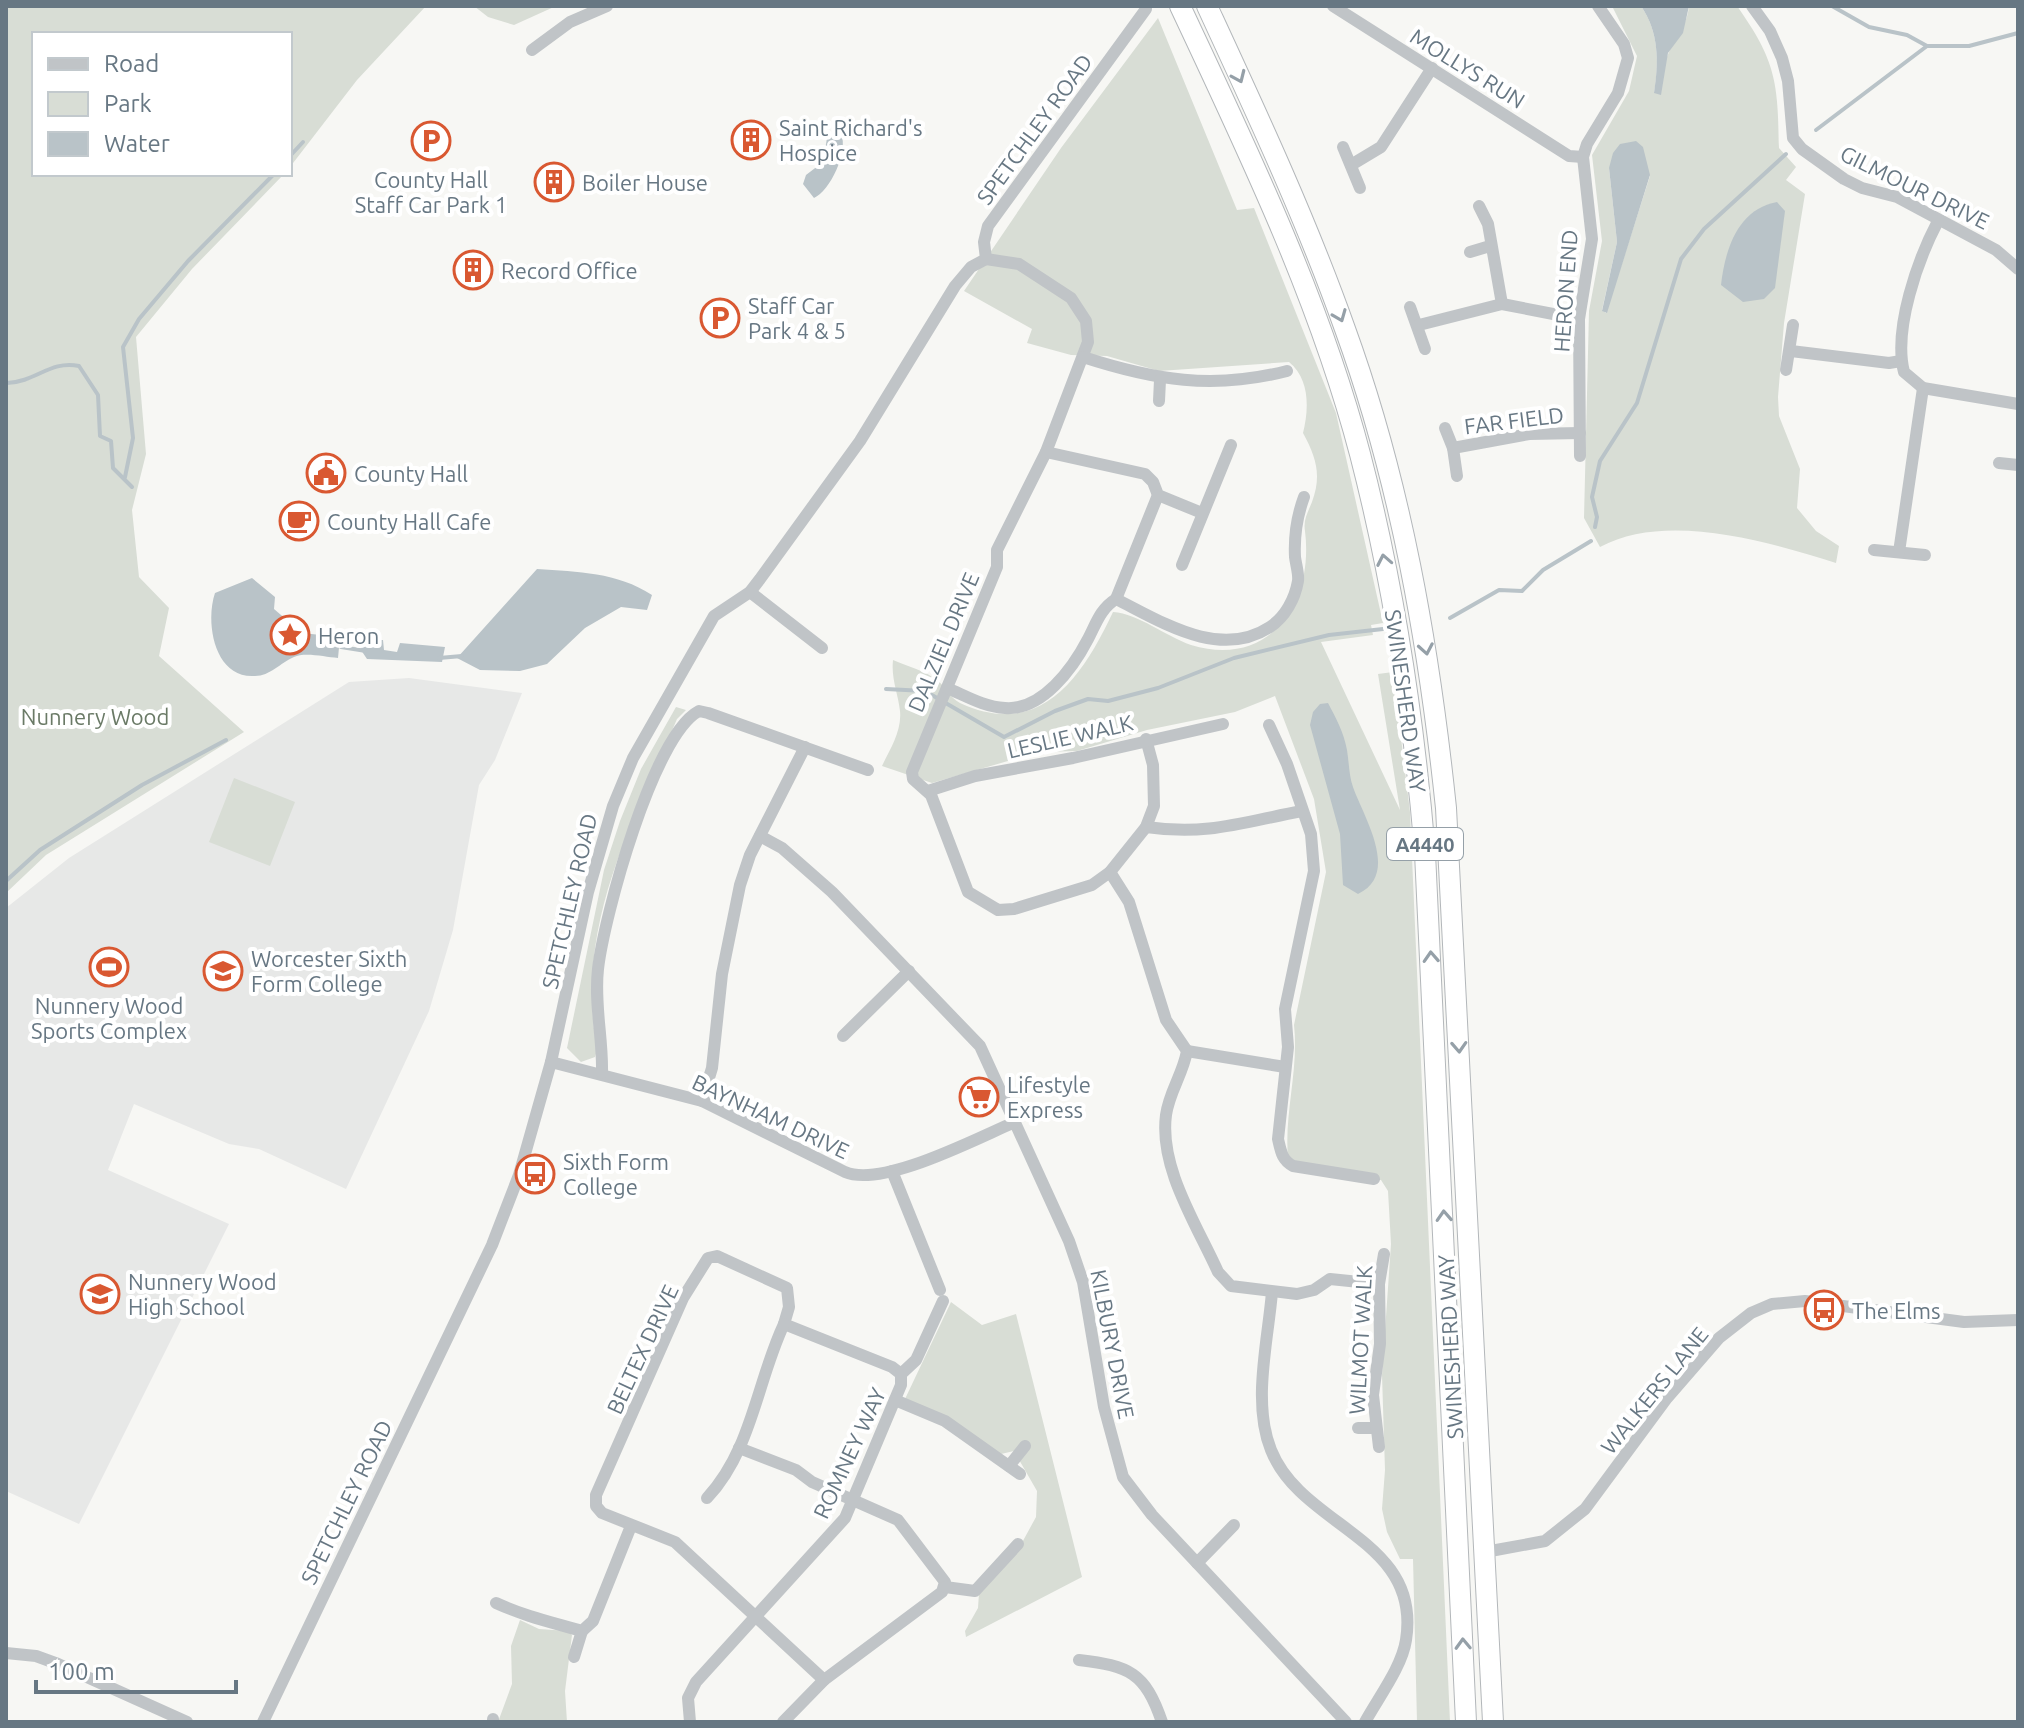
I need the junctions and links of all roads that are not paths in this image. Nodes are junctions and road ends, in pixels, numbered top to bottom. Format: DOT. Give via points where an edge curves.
graph roads {
  1 [pos="607,6"];
  2 [pos="1180,6"];
  3 [pos="1207,6"];
  4 [pos="1215,6"];
  5 [pos="1333,6"];
  6 [pos="1598,6"];
  7 [pos="1752,6"];
  8 [pos="1146,9"];
  9 [pos="1351,11"];
  10 [pos="1220,35"];
  11 [pos="532,50"];
  12 [pos="1432,68"];
  13 [pos="1343,147"];
  14 [pos="1583,157"];
  15 [pos="1351,165"];
  16 [pos="1360,188"];
  17 [pos="1479,206"];
  18 [pos="1938,221"];
  19 [pos="1490,246"];
  20 [pos="1470,252"];
  21 [pos="986,259"];
  22 [pos="2018,269"];
  23 [pos="1502,304"];
  24 [pos="1410,307"];
  25 [pos="1579,319"];
  26 [pos="1419,325"];
  27 [pos="1793,325"];
  28 [pos="1425,349"];
  29 [pos="1791,351"];
  30 [pos="1083,357"];
  31 [pos="1901,361"];
  32 [pos="1786,370"];
  33 [pos="1287,371"];
  34 [pos="1160,380"];
  35 [pos="1923,388"];
  36 [pos="1159,401"];
  37 [pos="2018,404"];
  38 [pos="1445,428"];
  39 [pos="1580,433"];
  40 [pos="1231,445"];
  41 [pos="1453,448"];
  42 [pos="1046,452"];
  43 [pos="1580,456"];
  44 [pos="2017,460"];
  45 [pos="1999,463"];
  46 [pos="1457,476"];
  47 [pos="1158,495"];
  48 [pos="1304,497"];
  49 [pos="1202,513"];
  50 [pos="1874,550"];
  51 [pos="1899,552"];
  52 [pos="1925,555"];
  53 [pos="1182,565"];
  54 [pos="750,592"];
  55 [pos="1116,599"];
  56 [pos="822,648"];
  57 [pos="945,690"];
  58 [pos="1223,724"];
  59 [pos="1269,725"];
  60 [pos="1146,739"];
  61 [pos="805,747"];
  62 [pos="868,770"];
  63 [pos="928,791"];
  64 [pos="1302,811"];
  65 [pos="1146,827"];
  66 [pos="760,836"];
  67 [pos="1110,872"];
  68 [pos="909,971"];
  69 [pos="843,1036"];
  70 [pos="1187,1051"];
  71 [pos="551,1062"];
  72 [pos="1285,1067"];
  73 [pos="602,1073"];
  74 [pos="702,1101"];
  75 [pos="1015,1122"];
  76 [pos="892,1171"];
  77 [pos="1374,1179"];
  78 [pos="1384,1254"];
  79 [pos="1379,1284"];
  80 [pos="1272,1292"];
  81 [pos="2018,1320"];
  82 [pos="784,1324"];
  83 [pos="901,1374"];
  84 [pos="895,1400"];
  85 [pos="1358,1428"];
  86 [pos="1376,1428"];
  87 [pos="1025,1446"];
  88 [pos="1379,1447"];
  89 [pos="739,1448"];
  90 [pos="1009,1466"];
  91 [pos="1020,1474"];
  92 [pos="707,1498"];
  93 [pos="854,1500"];
  94 [pos="1234,1525"];
  95 [pos="631,1526"];
  96 [pos="1018,1544"];
  97 [pos="1485,1552"];
  98 [pos="1197,1563"];
  99 [pos="945,1587"];
  100 [pos="496,1603"];
  101 [pos="756,1617"];
  102 [pos="582,1631"];
  103 [pos="6,1653"];
  104 [pos="574,1657"];
  105 [pos="1079,1660"];
  106 [pos="824,1680"];
  107 [pos="187,1722"];
  108 [pos="263,1722"];
  109 [pos="690,1722"];
  110 [pos="783,1722"];
  111 [pos="1162,1722"];
  112 [pos="1346,1722"];
  113 [pos="1365,1722"];
  114 [pos="1466,1722"];
  115 [pos="1493,1722"];
  1 -- 11 [label="street" via="570,22"];
  114 -- 2 [label="highway, SWINESHERD WAY / A4440, one-way" via="1425,853 1402,659 1359,452 1319,329 1279,220"];
  3 -- 10 [label="highway, SWINESHERD WAY / A4440"];
  4 -- 10 [label="highway"];
  5 -- 9 [label="street, MOLLYS RUN"];
  6 -- 14 [label="street" via="1628,58 1618,93"];
  7 -- 18 [label="street, GILMOUR DRIVE" via="1782,58 1793,138 1802,149 1844,179 1897,197"];
  8 -- 21 [label="street, SPETCHLEY ROAD" via="988,226"];
  9 -- 12 [label="street, MOLLYS RUN"];
  10 -- 97 [label="highway, SWINESHERD WAY / A4440, one-way" via="1346,329 1385,460 1426,648 1446,808"];
  12 -- 14 [label="street, MOLLYS RUN" via="1569,156"];
  12 -- 15 [label="street" via="1381,147"];
  13 -- 15 [label="street"];
  14 -- 25 [label="street, HERON END" via="1592,239"];
  15 -- 16 [label="street"];
  17 -- 19 [label="street"];
  18 -- 22 [label="street, GILMOUR DRIVE" via="1996,250"];
  18 -- 31 [label="street" via="1914,279"];
  19 -- 20 [label="street"];
  19 -- 23 [label="street"];
  21 -- 30 [label="street, DALZIEL DRIVE" via="1019,264 1071,298 1086,321"];
  21 -- 54 [label="street, SPETCHLEY ROAD" via="955,286 860,441"];
  23 -- 25 [label="street"];
  23 -- 26 [label="street"];
  24 -- 26 [label="street"];
  25 -- 39 [label="street, HERON END"];
  26 -- 28 [label="street"];
  27 -- 29 [label="street"];
  29 -- 31 [label="street"];
  29 -- 32 [label="street"];
  30 -- 34 [label="street"];
  30 -- 42 [label="street, DALZIEL DRIVE"];
  31 -- 35 [label="street" via="1908,379"];
  33 -- 34 [label="street" via="1262,377"];
  34 -- 36 [label="street"];
  35 -- 37 [label="street"];
  35 -- 51 [label="street"];
  38 -- 41 [label="street, FAR FIELD"];
  39 -- 41 [label="street, FAR FIELD" via="1529,434"];
  39 -- 43 [label="street, HERON END"];
  40 -- 49 [label="street"];
  41 -- 46 [label="street, FAR FIELD"];
  42 -- 47 [label="street" via="1145,474"];
  42 -- 57 [label="street, DALZIEL DRIVE" via="997,550 997,567"];
  44 -- 45 [label="street"];
  47 -- 49 [label="street"];
  47 -- 55 [label="street"];
  48 -- 55 [label="street" via="1297,515 1299,580 1290,606 1265,630 1228,642 1206,639"];
  49 -- 53 [label="street"];
  50 -- 51 [label="street"];
  51 -- 52 [label="street"];
  54 -- 56 [label="street"];
  54 -- 71 [label="street, SPETCHLEY ROAD" via="714,616 654,717 618,794 588,892"];
  55 -- 57 [label="street" via="1101,612 1065,675 1030,703 1010,709 988,706"];
  57 -- 63 [label="street, DALZIEL DRIVE" via="912,772"];
  58 -- 60 [label="street, LESLIE WALK"];
  59 -- 64 [label="street"];
  60 -- 63 [label="street, LESLIE WALK"];
  60 -- 65 [label="street, DALZIEL DRIVE" via="1155,785"];
  61 -- 62 [label="street"];
  61 -- 66 [label="street"];
  61 -- 73 [label="street" via="699,711 680,729 631,831 615,884 598,971"];
  63 -- 67 [label="street, DALZIEL DRIVE" via="968,892 985,905 1014,909 1092,885"];
  64 -- 65 [label="street" via="1209,831"];
  64 -- 72 [label="street" via="1311,834 1314,871 1285,1009"];
  65 -- 67 [label="street, DALZIEL DRIVE"];
  66 -- 68 [label="street, KILBURY DRIVE" via="782,848 832,892"];
  66 -- 74 [label="street" via="740,885 728,939 716,1044"];
  67 -- 70 [label="street" via="1129,902 1166,1020"];
  68 -- 69 [label="street"];
  68 -- 75 [label="street, KILBURY DRIVE" via="980,1046"];
  70 -- 72 [label="street"];
  70 -- 80 [label="street" via="1165,1117 1170,1163 1218,1272 1231,1286"];
  71 -- 73 [label="street, BAYNHAM DRIVE"];
  71 -- 108 [label="street, SPETCHLEY ROAD" via="519,1175 492,1245"];
  72 -- 77 [label="street" via="1278,1139 1284,1161 1309,1171"];
  73 -- 74 [label="street, BAYNHAM DRIVE"];
  74 -- 76 [label="street, BAYNHAM DRIVE" via="855,1176"];
  75 -- 76 [label="street, BAYNHAM DRIVE"];
  75 -- 98 [label="street, KILBURY DRIVE" via="1083,1282 1104,1407 1123,1477"];
  76 -- 83 [label="street, ROMNEY WAY" via="941,1296 916,1360"];
  78 -- 79 [label="street, WILMOT WALK"];
  79 -- 80 [label="street" via="1330,1279 1305,1294"];
  79 -- 86 [label="street, WILMOT WALK"];
  80 -- 113 [label="street" via="1264,1431 1287,1478 1385,1560 1405,1610 1406,1641"];
  81 -- 97 [label="street, WALKERS LANE" via="1964,1322 1805,1301 1772,1304 1751,1313 1719,1338 1667,1398 1585,1509 1545,1541"];
  82 -- 83 [label="street"];
  82 -- 89 [label="street"];
  82 -- 95 [label="street, BELTEX DRIVE" via="787,1288 717,1256 708,1258 683,1298 596,1495 602,1513"];
  83 -- 84 [label="street, ROMNEY WAY"];
  84 -- 90 [label="street" via="945,1421"];
  84 -- 93 [label="street, ROMNEY WAY"];
  85 -- 86 [label="street, WILMOT WALK"];
  86 -- 88 [label="street, WILMOT WALK"];
  87 -- 90 [label="street"];
  89 -- 92 [label="street"];
  89 -- 93 [label="street"];
  90 -- 91 [label="street"];
  93 -- 99 [label="street" via="906,1527"];
  93 -- 101 [label="street, ROMNEY WAY" via="836,1532"];
  94 -- 98 [label="street"];
  95 -- 101 [label="street, BELTEX DRIVE" via="675,1542"];
  95 -- 102 [label="street" via="593,1621"];
  96 -- 99 [label="street" via="975,1591"];
  97 -- 115 [label="highway, SWINESHERD WAY / A4440"];
  98 -- 112 [label="street, KILBURY DRIVE"];
  99 -- 106 [label="street"];
  100 -- 102 [label="street" via="540,1622"];
  101 -- 106 [label="street, BELTEX DRIVE"];
  101 -- 109 [label="street, ROMNEY WAY" via="696,1682 688,1698"];
  102 -- 104 [label="street"];
  103 -- 107 [label="street" via="58,1664"];
  105 -- 111 [label="street" via="1128,1669 1143,1682"];
  106 -- 110 [label="street"];
}
